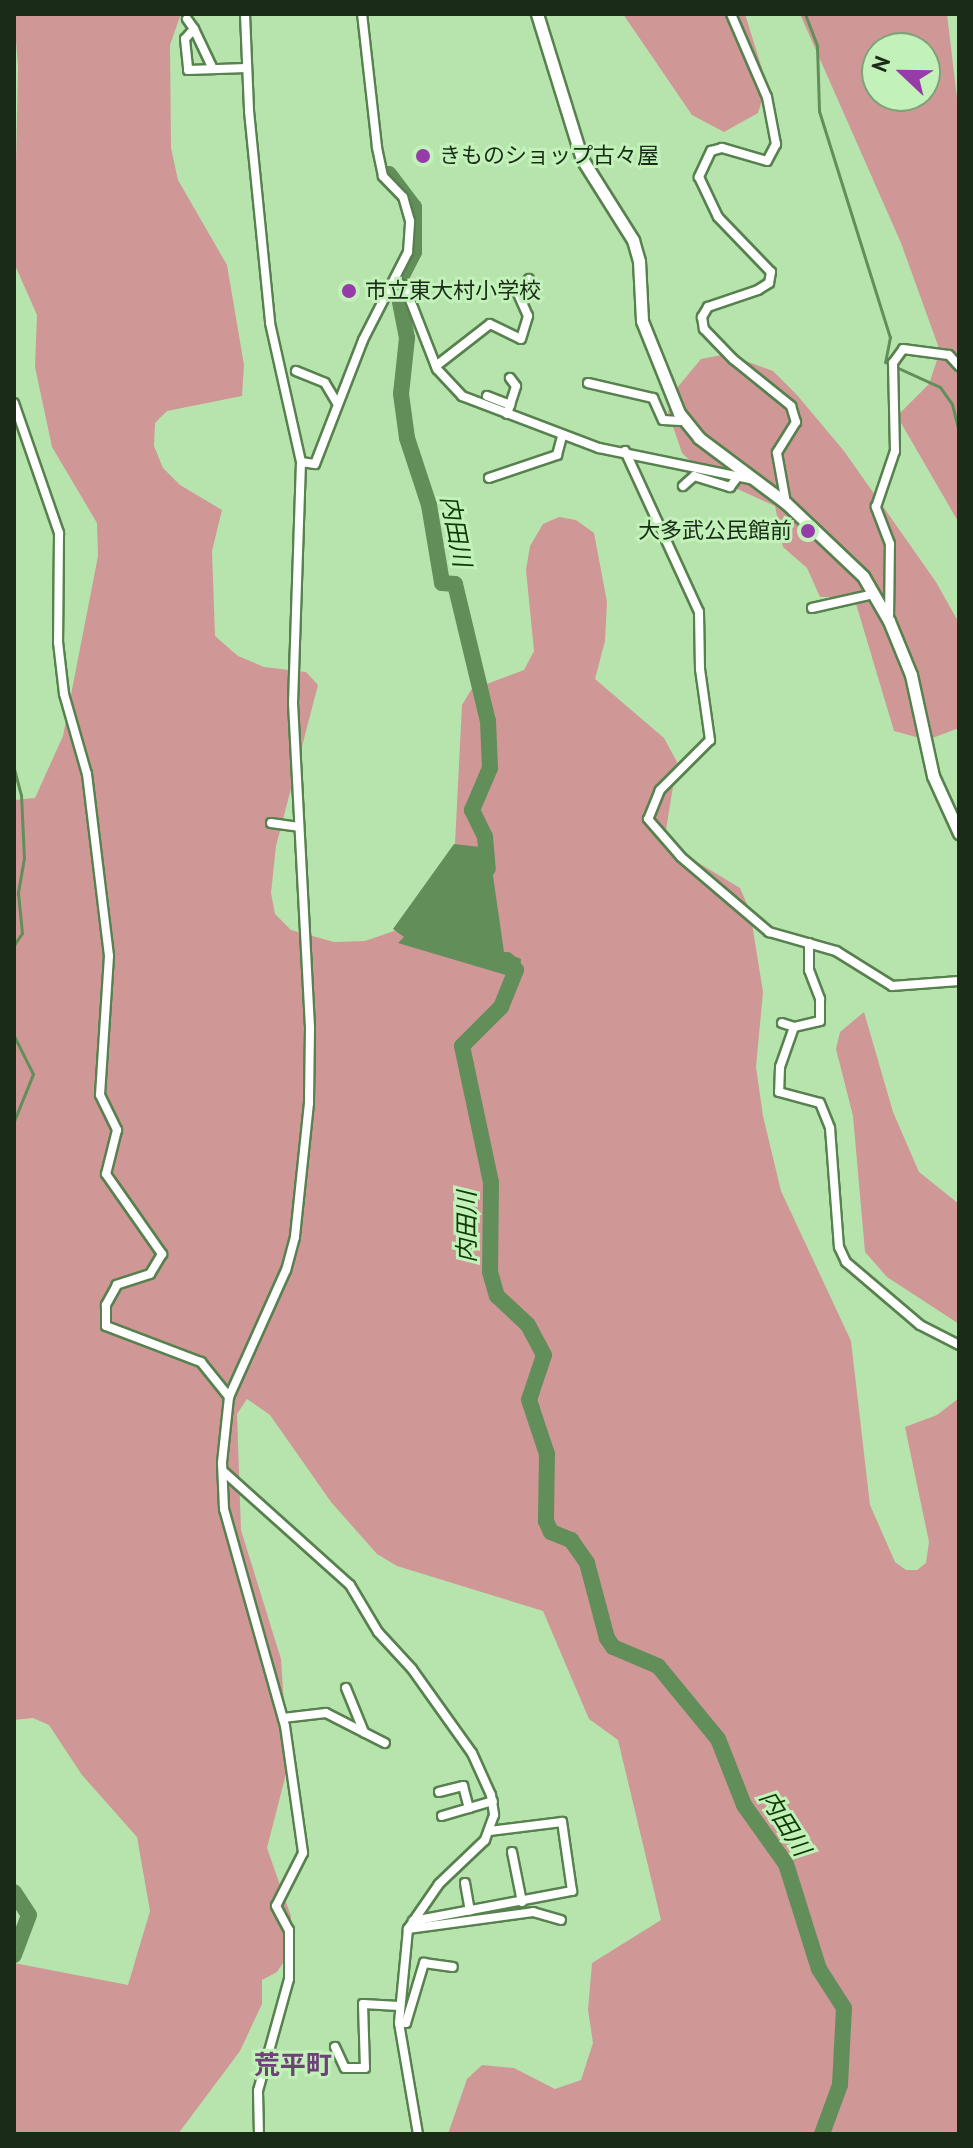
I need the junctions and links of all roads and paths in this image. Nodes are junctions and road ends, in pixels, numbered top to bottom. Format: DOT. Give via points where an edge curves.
graph roads {
  1 [pos="245,14"];
  2 [pos="362,14"];
  3 [pos="537,14"];
  4 [pos="731,14"];
  5 [pos="187,19"];
  6 [pos="194,29"];
  7 [pos="247,68"];
  8 [pos="213,69"];
  9 [pos="529,279"];
  10 [pos="396,281"];
  11 [pos="436,366"];
  12 [pos="959,366"];
  13 [pos="296,371"];
  14 [pos="510,378"];
  15 [pos="588,383"];
  16 [pos="487,396"];
  17 [pos="14,403"];
  18 [pos="338,404"];
  19 [pos="508,410"];
  20 [pos="685,421"];
  21 [pos="562,436"];
  22 [pos="625,451"];
  23 [pos="301,462"];
  24 [pos="489,478"];
  25 [pos="736,479"];
  26 [pos="758,481"];
  27 [pos="683,486"];
  28 [pos="786,503"];
  29 [pos="874,594"];
  30 [pos="812,608"];
  31 [pos="889,621"];
  32 [pos="271,823"];
  33 [pos="299,827"];
  34 [pos="959,833"];
  35 [pos="809,943"];
  36 [pos="959,981"];
  37 [pos="782,1023"];
  38 [pos="794,1027"];
  39 [pos="959,1345"];
  40 [pos="229,1397"];
  41 [pos="224,1472"];
  42 [pos="346,1688"];
  43 [pos="283,1718"];
  44 [pos="365,1733"];
  45 [pos="385,1743"];
  46 [pos="439,1792"];
  47 [pos="493,1801"];
  48 [pos="469,1808"];
  49 [pos="442,1816"];
  50 [pos="490,1831"];
  51 [pos="512,1852"];
  52 [pos="465,1883"];
  53 [pos="522,1902"];
  54 [pos="470,1911"];
  55 [pos="561,1920"];
  56 [pos="410,1925"];
  57 [pos="453,1967"];
  58 [pos="399,2006"];
  59 [pos="399,2023"];
  60 [pos="335,2047"];
  61 [pos="259,2134"];
  62 [pos="418,2134"];
  1 -- 7 [label="street"];
  2 -- 10 [label="street" via="383,176 403,197 410,221 408,252"];
  3 -- 20 [label="street" via="582,159 633,240 642,321"];
  4 -- 28 [label="street" via="767,97 776,144 767,161 722,148 711,151 699,177 701,192 771,272 769,283 708,307 702,317 704,329 733,359 791,406 796,422 777,453"];
  5 -- 6 [label="street"];
  6 -- 8 [label="street"];
  6 -- 8 [label="street" via="185,39 188,70"];
  7 -- 8 [label="street"];
  7 -- 23 [label="street" via="270,323"];
  9 -- 11 [label="street" via="517,291 528,316 521,339 490,324"];
  10 -- 11 [label="street" via="405,287"];
  10 -- 18 [label="street" via="388,284"];
  11 -- 19 [label="street" via="462,396"];
  12 -- 31 [label="street" via="949,355 903,349 892,368 895,451 876,507 890,544"];
  13 -- 18 [label="street" via="325,383"];
  14 -- 19 [label="street" via="516,386"];
  15 -- 20 [label="street" via="653,398 663,420"];
  16 -- 19 [label="street"];
  17 -- 40 [label="street" via="59,533 61,672 75,744 87,774 109,956 100,1095 117,1130 106,1174 162,1254 150,1274 117,1285 106,1305 106,1326 201,1362"];
  18 -- 23 [label="street" via="315,464"];
  19 -- 21 [label="street"];
  20 -- 26 [label="street" via="699,438"];
  21 -- 22 [label="street"];
  21 -- 24 [label="street" via="557,455"];
  22 -- 25 [label="street"];
  22 -- 35 [label="street" via="699,612 710,740 660,790 648,819 756,925"];
  23 -- 33 [label="street" via="293,703"];
  25 -- 26 [label="street"];
  25 -- 27 [label="street" via="730,487 694,476"];
  26 -- 28 [label="street"];
  28 -- 29 [label="street" via="863,576"];
  29 -- 30 [label="street"];
  29 -- 31 [label="street"];
  31 -- 34 [label="street" via="911,675 933,776"];
  32 -- 33 [label="street"];
  33 -- 40 [label="street" via="310,1028 302,1180 286,1270"];
  35 -- 36 [label="street" via="836,951 892,986"];
  35 -- 38 [label="street" via="820,1021"];
  37 -- 38 [label="street"];
  38 -- 39 [label="street" via="780,1067 779,1092 820,1103 830,1128 839,1247 846,1262 920,1325"];
  40 -- 41 [label="street"];
  41 -- 43 [label="street" via="224,1509 260,1624 263,1662 277,1687"];
  41 -- 47 [label="street" via="350,1585 378,1632 412,1669 472,1753"];
  42 -- 44 [label="street"];
  43 -- 44 [label="street" via="326,1713"];
  43 -- 61 [label="street" via="303,1853 276,1906 289,1930 289,1979 258,2091"];
  44 -- 45 [label="street"];
  46 -- 48 [label="street" via="463,1786"];
  47 -- 48 [label="street"];
  47 -- 50 [label="street"];
  48 -- 49 [label="street"];
  50 -- 53 [label="street" via="562,1822 572,1891"];
  50 -- 56 [label="street"];
  51 -- 53 [label="street"];
  52 -- 54 [label="street"];
  53 -- 54 [label="street"];
  54 -- 56 [label="street"];
  55 -- 56 [label="street" via="533,1912"];
  56 -- 58 [label="street"];
  57 -- 59 [label="street" via="424,1963 406,2023"];
  58 -- 59 [label="street"];
  58 -- 60 [label="street" via="363,2004 365,2068 345,2068"];
  59 -- 62 [label="street"];
}
